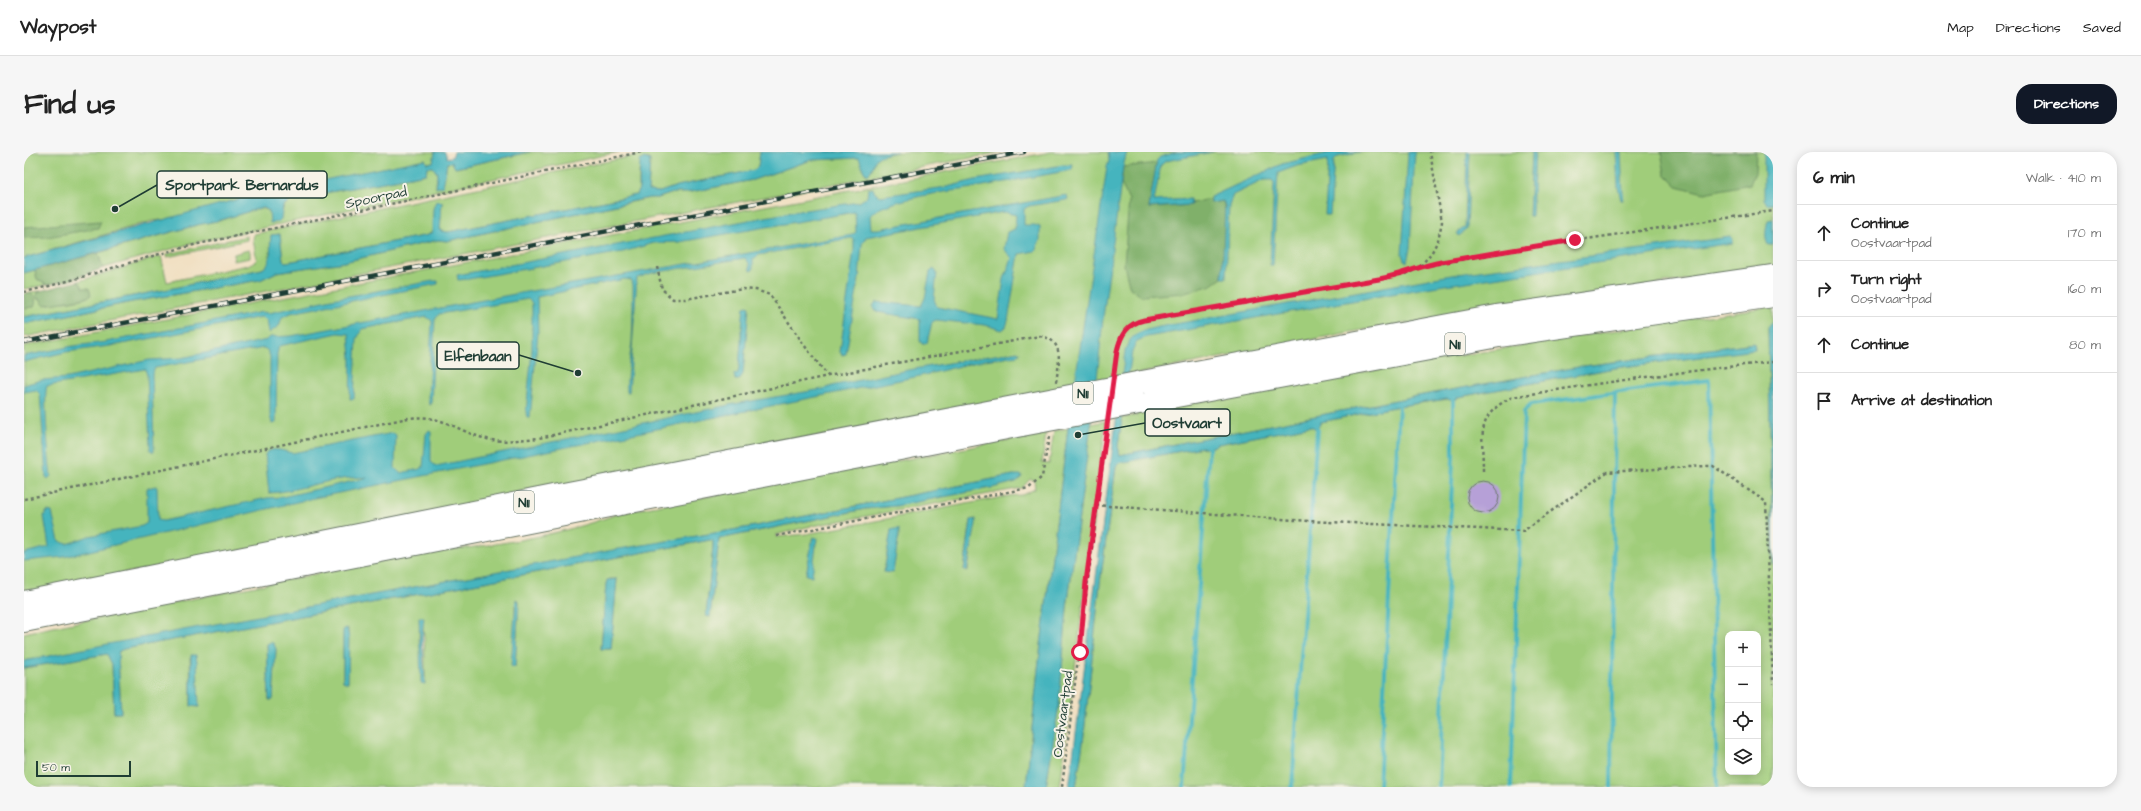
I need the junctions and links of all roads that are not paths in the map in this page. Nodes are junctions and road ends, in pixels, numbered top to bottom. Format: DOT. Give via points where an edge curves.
graph roads {
  1 [pos="1773,276"];
  2 [pos="1773,296"];
  3 [pos="1140,392"];
  4 [pos="1023,415"];
  5 [pos="24,602"];
  6 [pos="24,621"];
  1 -- 3 [label="highway, N11" via="1497,316"];
  2 -- 3 [label="highway, N11"];
  3 -- 4 [label="highway, N11, bridge"];
  4 -- 5 [label="highway, N11" via="515,503"];
  4 -- 6 [label="highway, N11"];
}
